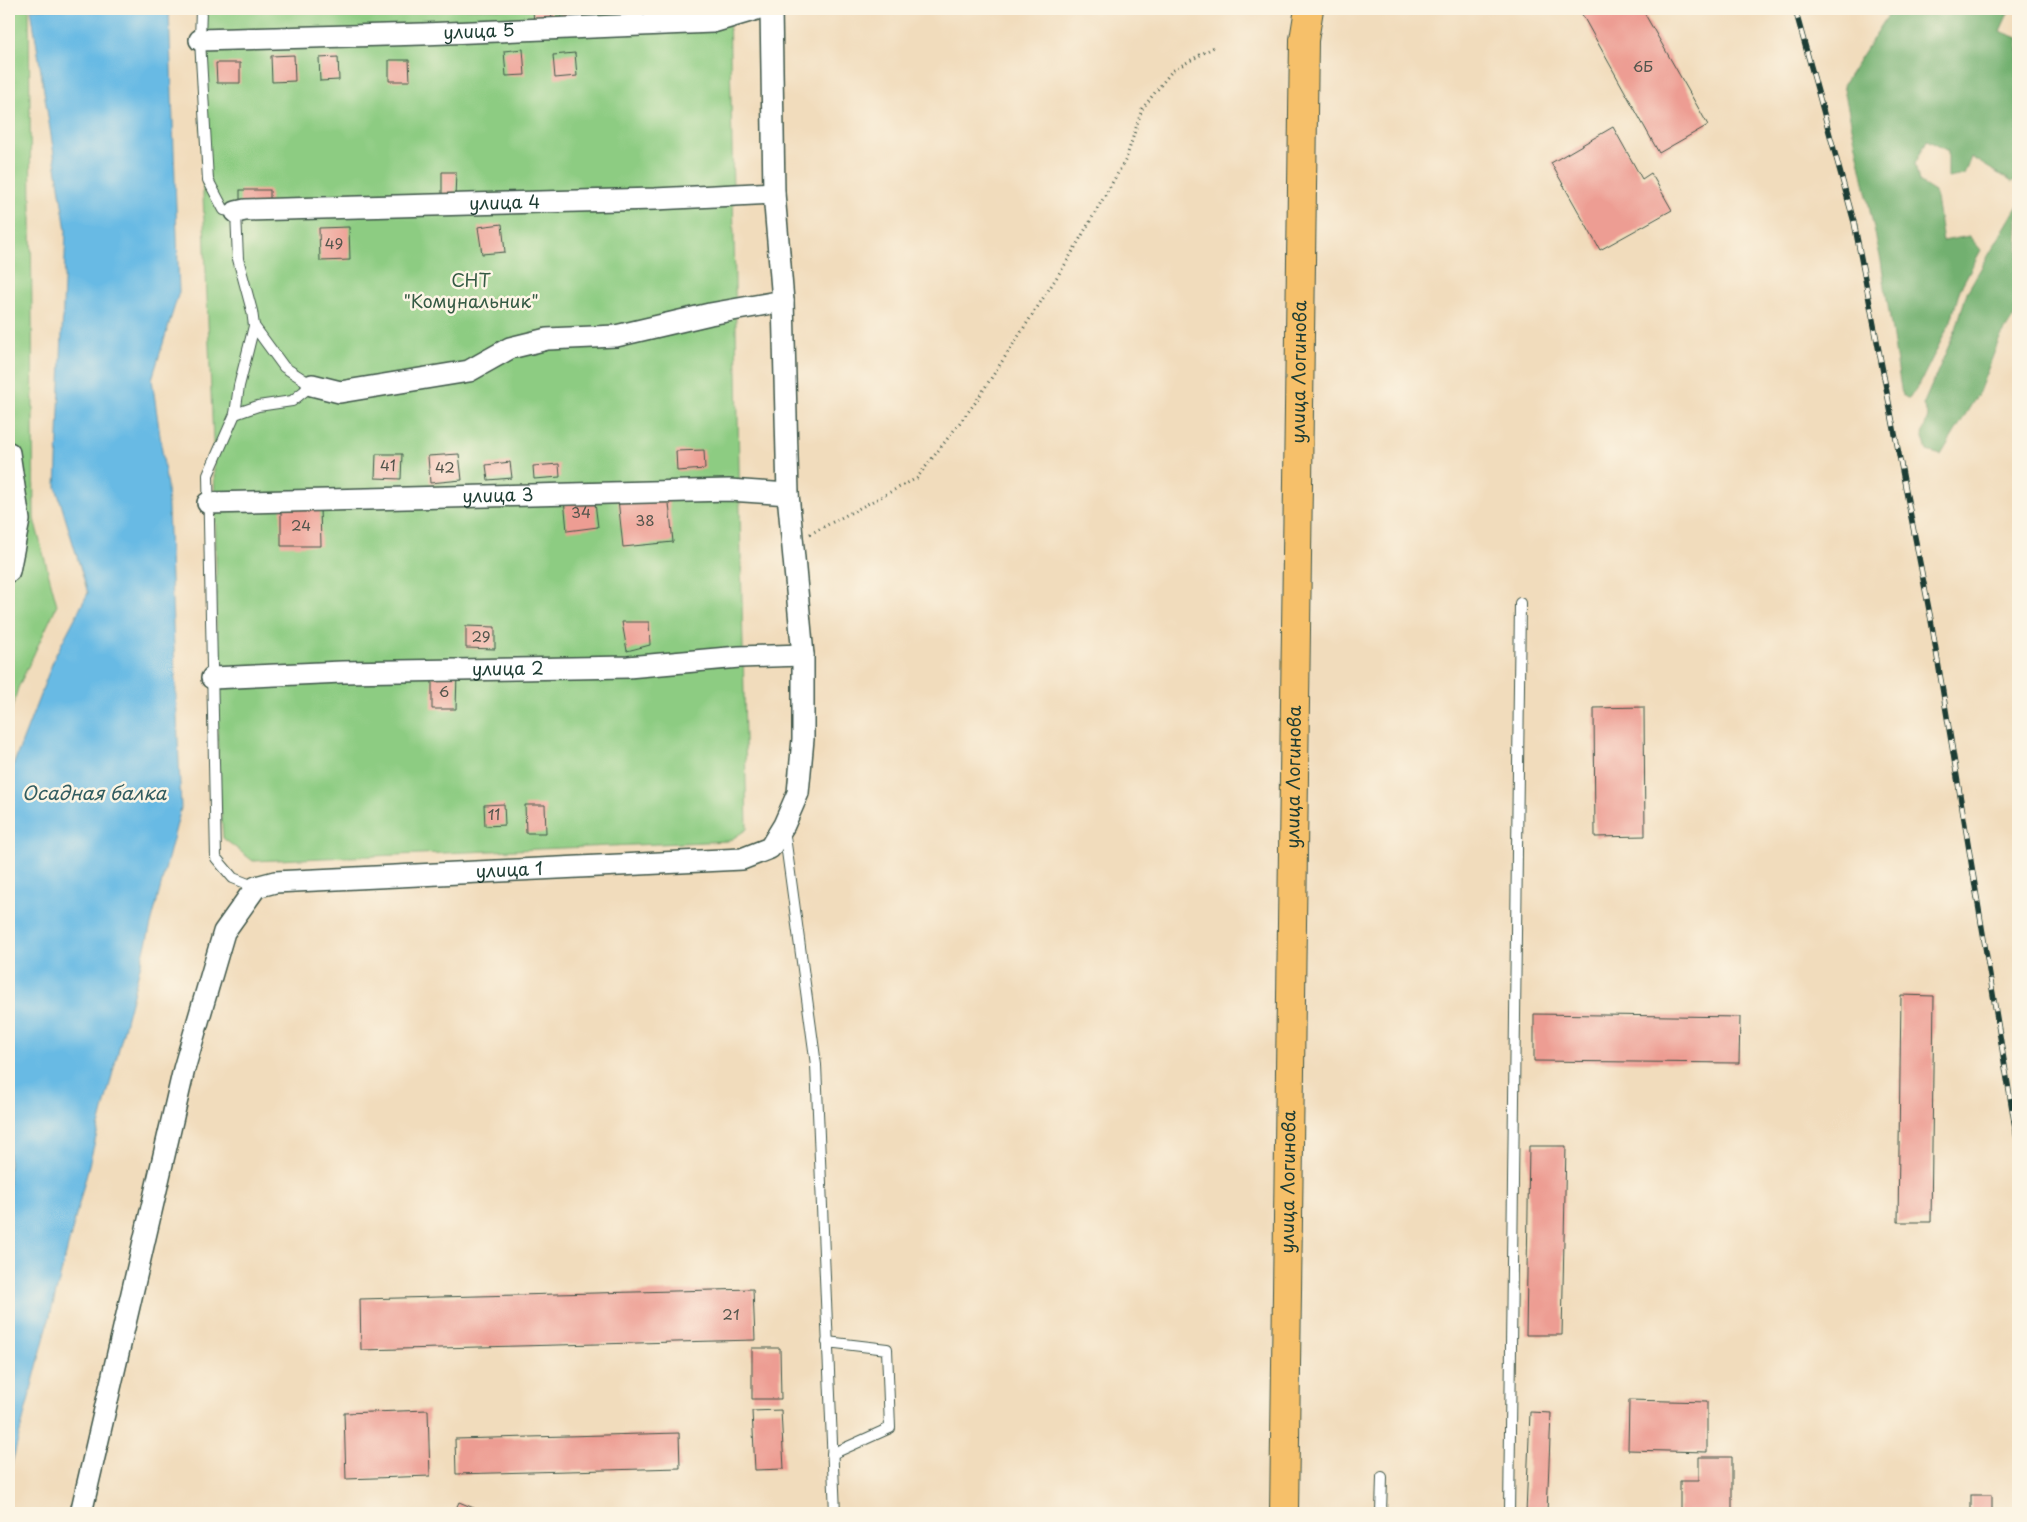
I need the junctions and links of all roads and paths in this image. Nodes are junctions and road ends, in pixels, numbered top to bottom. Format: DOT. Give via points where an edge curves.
graph roads {
  1 [pos="201,9"];
  2 [pos="756,9"];
  3 [pos="771,9"];
  4 [pos="1298,9"];
  5 [pos="1309,9"];
  6 [pos="200,40"];
  7 [pos="1304,40"];
  8 [pos="1214,46"];
  9 [pos="774,193"];
  10 [pos="236,212"];
  11 [pos="783,301"];
  12 [pos="254,326"];
  13 [pos="312,384"];
  14 [pos="235,414"];
  15 [pos="9,453"];
  16 [pos="788,494"];
  17 [pos="208,503"];
  18 [pos="792,544"];
  19 [pos="9,571"];
  20 [pos="1520,603"];
  21 [pos="803,655"];
  22 [pos="212,678"];
  23 [pos="784,825"];
  24 [pos="266,884"];
  25 [pos="827,1342"];
  26 [pos="832,1454"];
  27 [pos="1382,1477"];
  28 [pos="81,1513"];
  29 [pos="835,1513"];
  30 [pos="1284,1513"];
  31 [pos="1381,1513"];
  32 [pos="1509,1513"];
  1 -- 6 [label="lane"];
  2 -- 6 [label="street, улица 5" via="714,22"];
  3 -- 9 [label="street, улица 1"];
  4 -- 7 [label="main road"];
  5 -- 7 [label="main road"];
  6 -- 10 [label="lane" via="208,180 224,210"];
  7 -- 30 [label="main road, улица Логинова"];
  8 -- 18 [label="path" via="1172,71 1142,109 1126,159 1066,263 975,403 916,478"];
  9 -- 10 [label="street, улица 4"];
  9 -- 11 [label="street, улица 1"];
  10 -- 12 [label="lane" via="238,259"];
  11 -- 13 [label="street" via="616,336 528,343 510,348 469,371 340,392"];
  11 -- 16 [label="street, улица 1"];
  12 -- 13 [label="lane" via="284,368"];
  12 -- 14 [label="lane"];
  13 -- 14 [label="lane" via="292,402 258,406"];
  14 -- 17 [label="lane" via="208,475"];
  15 -- 19 [label="street" via="19,520"];
  16 -- 17 [label="street, улица 3" via="710,491"];
  16 -- 18 [label="street, улица 1"];
  17 -- 22 [label="lane"];
  18 -- 21 [label="street, улица 1"];
  20 -- 32 [label="lane"];
  21 -- 22 [label="street, улица 2" via="619,667"];
  21 -- 23 [label="street, улица 1" via="803,739 798,793"];
  22 -- 24 [label="lane" via="216,858 234,878"];
  23 -- 24 [label="street, улица 1" via="770,848 742,859"];
  23 -- 25 [label="lane" via="816,1065"];
  24 -- 28 [label="street" via="224,932 184,1069"];
  25 -- 26 [label="lane"];
  25 -- 26 [label="lane" via="887,1349 890,1428"];
  26 -- 29 [label="lane"];
  27 -- 31 [label="lane"];
}
